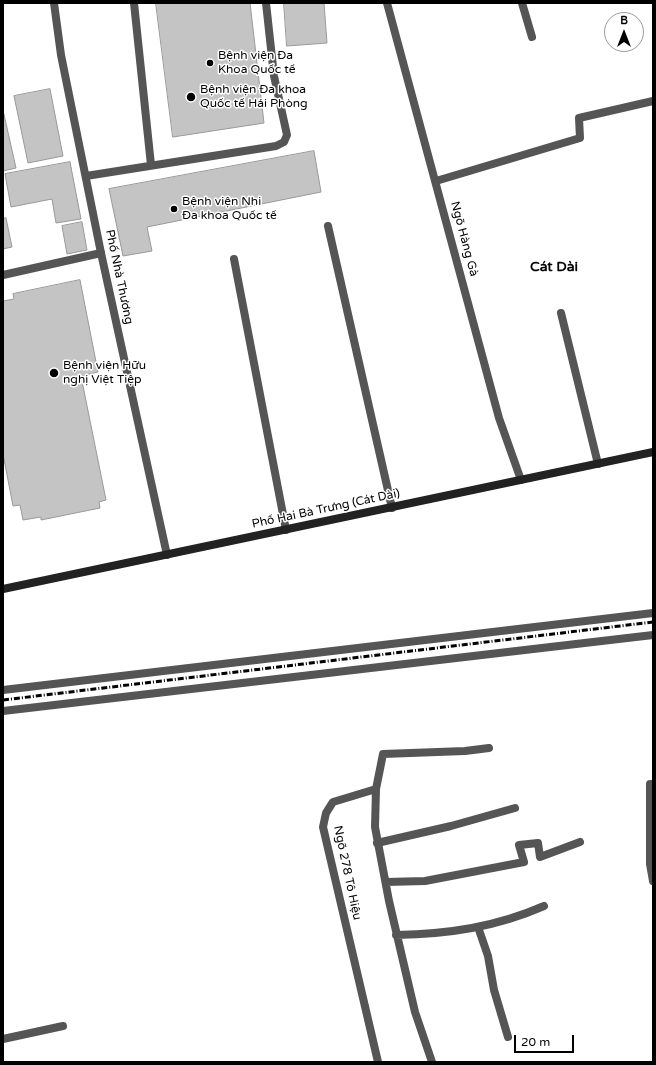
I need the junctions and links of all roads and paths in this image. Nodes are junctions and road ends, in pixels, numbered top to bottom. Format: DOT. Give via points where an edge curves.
graph roads {
  1 [pos="54,3"];
  2 [pos="134,3"];
  3 [pos="266,3"];
  4 [pos="387,3"];
  5 [pos="522,3"];
  6 [pos="532,37"];
  7 [pos="653,101"];
  8 [pos="151,165"];
  9 [pos="86,176"];
  10 [pos="436,181"];
  11 [pos="328,226"];
  12 [pos="100,253"];
  13 [pos="234,259"];
  14 [pos="3,275"];
  15 [pos="561,313"];
  16 [pos="653,452"];
  17 [pos="598,464"];
  18 [pos="521,480"];
  19 [pos="392,508"];
  20 [pos="286,530"];
  21 [pos="167,555"];
  22 [pos="3,589"];
  23 [pos="653,613"];
  24 [pos="653,634"];
  25 [pos="3,690"];
  26 [pos="3,711"];
  27 [pos="489,748"];
  28 [pos="653,784"];
  29 [pos="376,790"];
  30 [pos="515,808"];
  31 [pos="580,842"];
  32 [pos="377,843"];
  33 [pos="653,881"];
  34 [pos="386,882"];
  35 [pos="544,906"];
  36 [pos="478,927"];
  37 [pos="396,935"];
  38 [pos="63,1026"];
  39 [pos="508,1037"];
  40 [pos="3,1039"];
  41 [pos="378,1062"];
  42 [pos="432,1062"];
  1 -- 9 [label="street, Phố Nhà Thương"];
  2 -- 8 [label="street"];
  3 -- 8 [label="street" via="274,76 287,135 284,142 276,146"];
  4 -- 10 [label="street, Ngõ Hàng Gà"];
  5 -- 6 [label="street"];
  7 -- 10 [label="street" via="579,118 580,138"];
  8 -- 9 [label="street"];
  9 -- 12 [label="street, Phố Nhà Thương"];
  10 -- 18 [label="street, Ngõ Hàng Gà" via="499,418"];
  11 -- 19 [label="street"];
  12 -- 14 [label="street"];
  12 -- 21 [label="street, Phố Nhà Thương"];
  13 -- 20 [label="street"];
  15 -- 17 [label="street"];
  16 -- 17 [label="main road, Phố Hai Bà Trưng (Cát Dài)"];
  17 -- 18 [label="main road, Phố Hai Bà Trưng (Cát Dài)"];
  18 -- 19 [label="main road, Phố Hai Bà Trưng (Cát Dài)"];
  19 -- 20 [label="main road, Phố Hai Bà Trưng (Cát Dài)"];
  20 -- 21 [label="main road, Phố Hai Bà Trưng (Cát Dài)"];
  21 -- 22 [label="main road, Phố Hai Bà Trưng (Cát Dài)"];
  23 -- 25 [label="street"];
  24 -- 26 [label="street"];
  27 -- 29 [label="street" via="383,754"];
  28 -- 33 [label="street" via="650,784 650,864"];
  29 -- 32 [label="street"];
  29 -- 41 [label="street, Ngõ 278 Tô Hiệu" via="333,802 326,813 323,827"];
  30 -- 32 [label="street"];
  31 -- 34 [label="street" via="540,857 538,843 519,845 524,862 425,881"];
  32 -- 34 [label="street"];
  34 -- 37 [label="street"];
  35 -- 36 [label="street" via="522,916"];
  36 -- 37 [label="street" via="436,934"];
  36 -- 39 [label="street" via="488,956 494,990"];
  37 -- 42 [label="street" via="415,1012"];
  38 -- 40 [label="street"];
}
